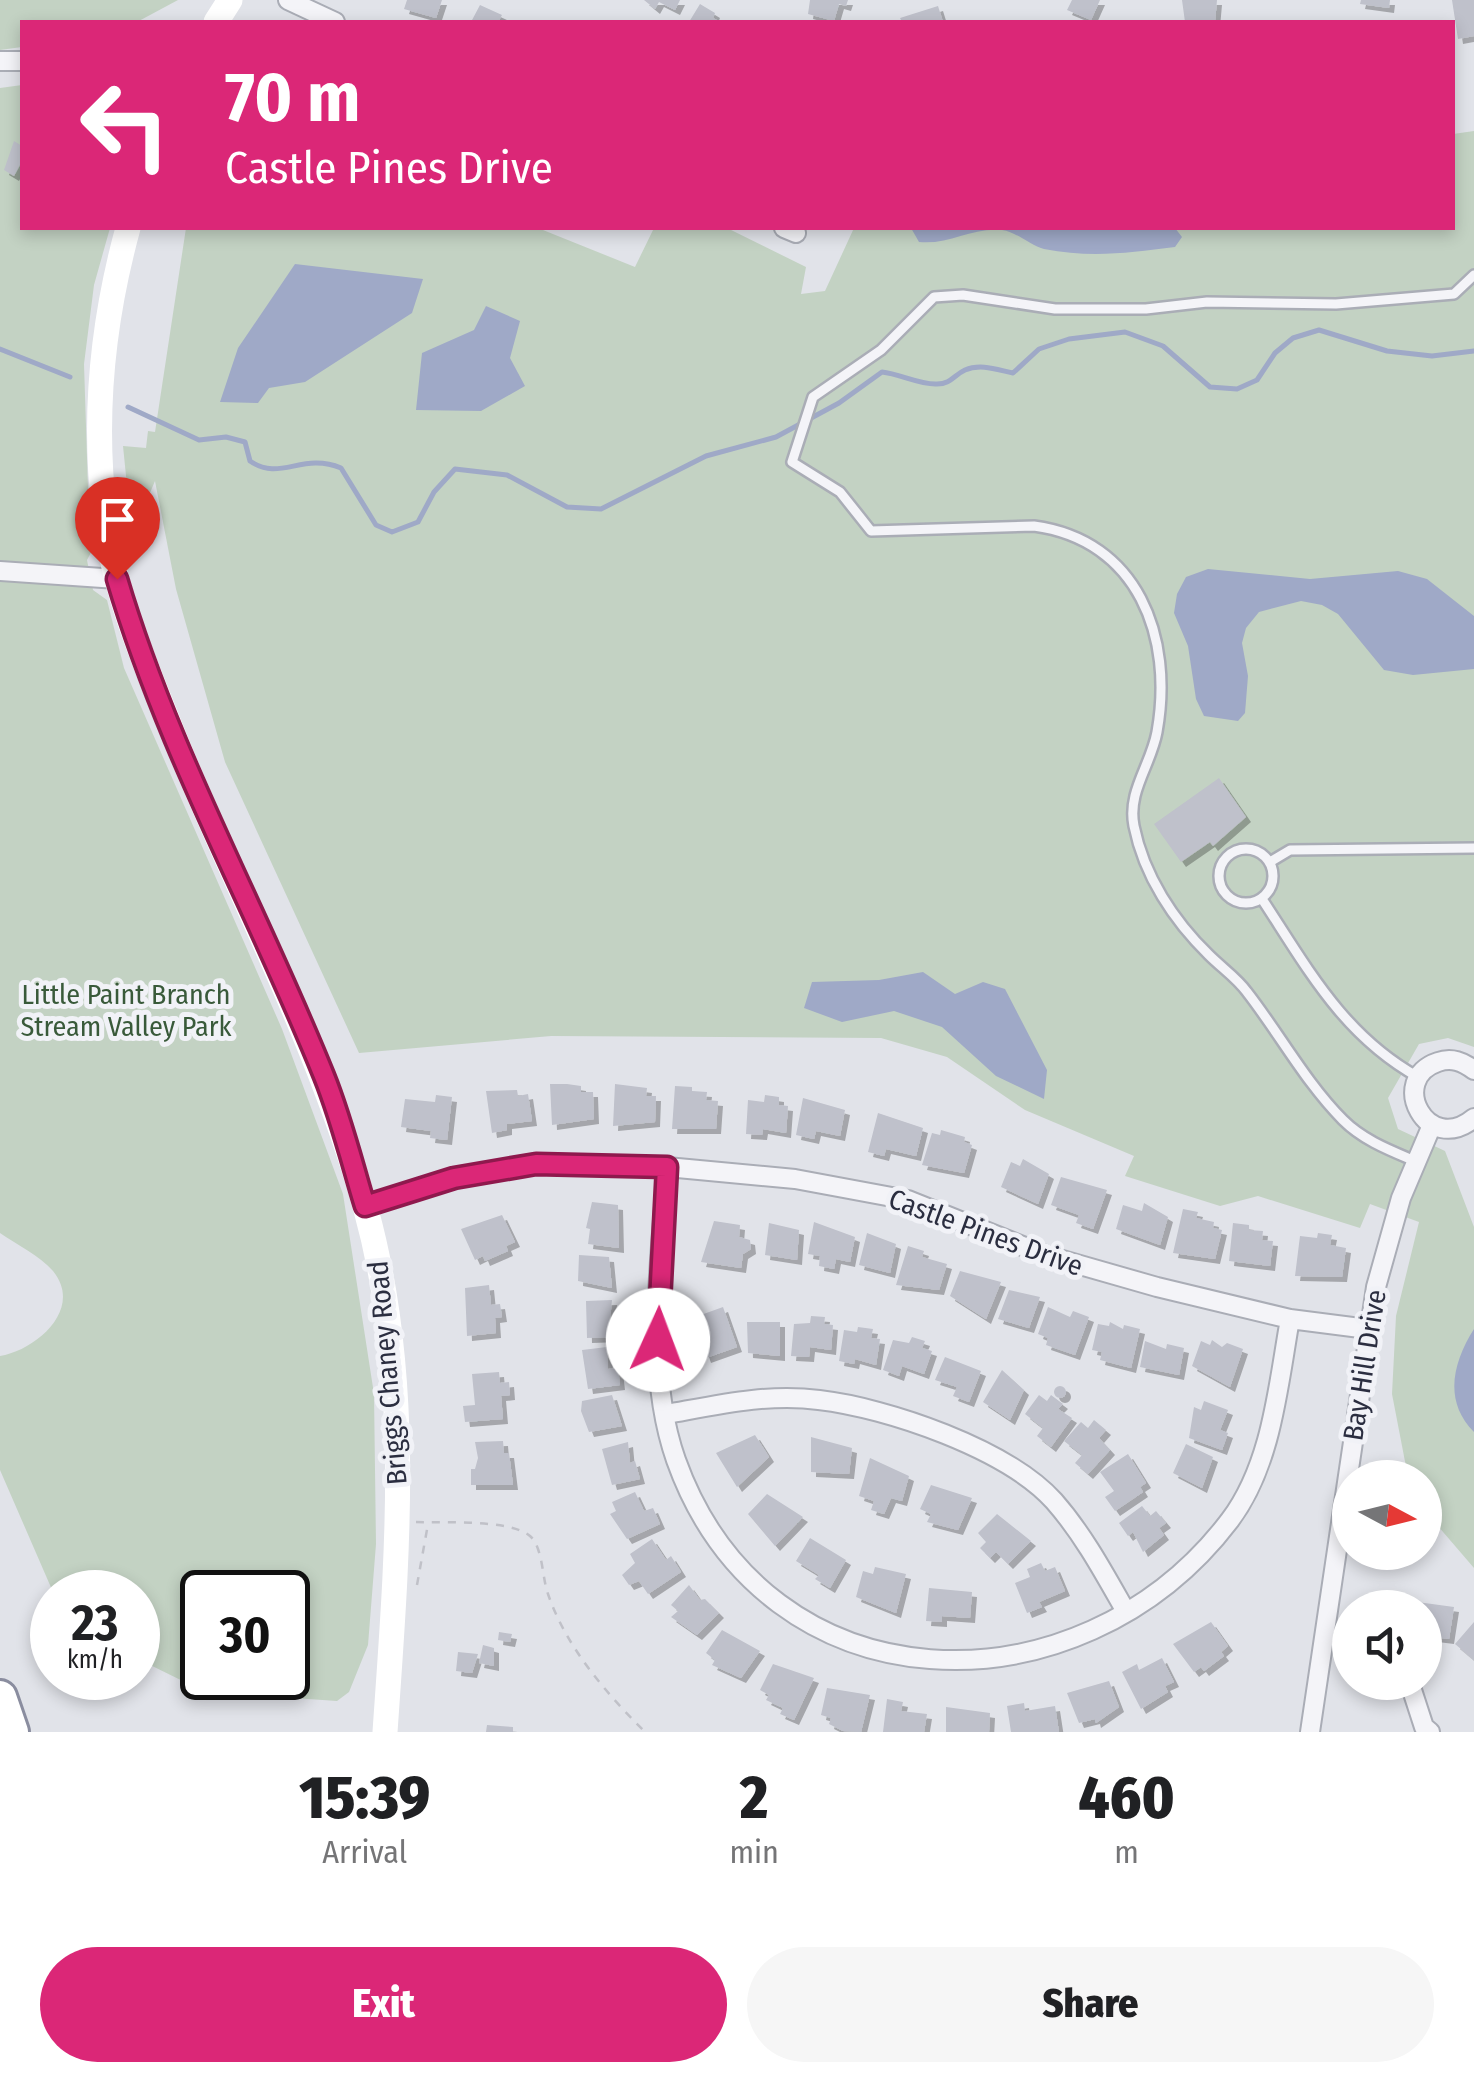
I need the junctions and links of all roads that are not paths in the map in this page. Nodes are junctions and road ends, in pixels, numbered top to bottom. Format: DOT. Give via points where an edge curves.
graph roads {
  1 [pos="288,0"];
  2 [pos="331,20"];
  3 [pos="128,230"];
  4 [pos="1474,275"];
  5 [pos="0,571"];
  6 [pos="117,579"];
  7 [pos="1474,848"];
  8 [pos="1270,862"];
  9 [pos="1262,899"];
  10 [pos="1471,1062"];
  11 [pos="1418,1077"];
  12 [pos="1474,1118"];
  13 [pos="1432,1125"];
  14 [pos="1415,1160"];
  15 [pos="667,1167"];
  16 [pos="365,1206"];
  17 [pos="1290,1319"];
  18 [pos="1368,1329"];
  19 [pos="667,1414"];
  20 [pos="1125,1610"];
  21 [pos="0,1696"];
  22 [pos="1415,1700"];
  23 [pos="12,1732"];
  24 [pos="385,1732"];
  25 [pos="1310,1732"];
  26 [pos="1430,1732"];
  1 -- 2 [label="street"];
  3 -- 6 [label="main road, Briggs Chaney Road" via="98,392 102,489"];
  4 -- 14 [label="lane" via="1454,294 1336,304 1055,309 934,297 882,350 812,397 792,462 840,492 872,531 1060,529 1129,573 1161,673 1156,734 1134,794 1134,826 1166,908 1244,988 1343,1120"];
  5 -- 6 [label="street"];
  6 -- 16 [label="main road, Briggs Chaney Road" via="210,828 324,1076"];
  7 -- 8 [label="lane" via="1290,850"];
  8 -- 9 [label="lane" via="1274,878"];
  8 -- 9 [label="lane" via="1246,848 1229,855 1219,870 1222,889 1235,902"];
  9 -- 11 [label="lane" via="1356,1034"];
  10 -- 11 [label="street" via="1444,1060"];
  11 -- 13 [label="street" via="1414,1099"];
  12 -- 13 [label="street" via="1453,1129"];
  13 -- 14 [label="street, Bay Hill Drive"];
  14 -- 18 [label="street, Bay Hill Drive" via="1388,1238"];
  15 -- 16 [label="street, Castle Pines Drive" via="523,1165"];
  15 -- 17 [label="street, Castle Pines Drive" via="794,1179 908,1200 1086,1268"];
  15 -- 19 [label="street" via="658,1340"];
  16 -- 24 [label="main road, Briggs Chaney Road" via="395,1390 398,1521"];
  17 -- 18 [label="street, Castle Pines Drive"];
  17 -- 20 [label="street" via="1275,1408 1241,1501 1181,1572"];
  18 -- 25 [label="street, Bay Hill Drive"];
  19 -- 20 [label="street" via="768,1398 819,1400 978,1448 1054,1500"];
  19 -- 20 [label="street" via="675,1458 729,1558 760,1591 824,1633 910,1656 1007,1658 1068,1642"];
  21 -- 23 [label="highway"];
  22 -- 26 [label="street"];
}
